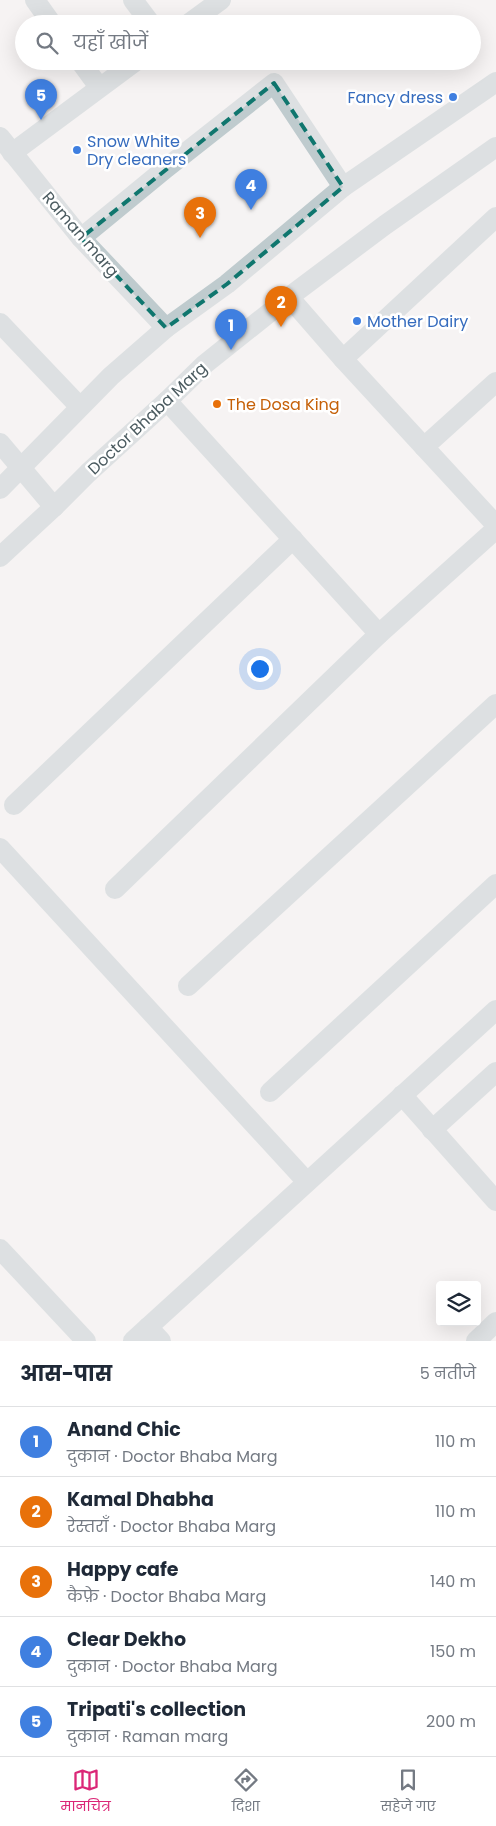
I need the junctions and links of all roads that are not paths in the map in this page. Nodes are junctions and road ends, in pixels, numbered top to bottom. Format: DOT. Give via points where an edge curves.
graph roads {
  1 [pos="35,0"];
  2 [pos="133,0"];
  3 [pos="221,0"];
  4 [pos="46,15"];
  5 [pos="144,15"];
  6 [pos="200,15"];
  7 [pos="87,70"];
  8 [pos="123,70"];
  9 [pos="496,82"];
  10 [pos="99,87"];
  11 [pos="0,137"];
  12 [pos="496,147"];
  13 [pos="12,153"];
  14 [pos="343,187"];
  15 [pos="496,217"];
  16 [pos="81,238"];
  17 [pos="289,296"];
  18 [pos="0,323"];
  19 [pos="166,328"];
  20 [pos="343,359"];
  21 [pos="496,382"];
  22 [pos="167,401"];
  23 [pos="80,407"];
  24 [pos="0,443"];
  25 [pos="424,447"];
  26 [pos="21,468"];
  27 [pos="0,489"];
  28 [pos="54,507"];
  29 [pos="496,525"];
  30 [pos="496,529"];
  31 [pos="293,539"];
  32 [pos="0,557"];
  33 [pos="379,634"];
  34 [pos="496,704"];
  35 [pos="14,804"];
  36 [pos="0,848"];
  37 [pos="496,884"];
  38 [pos="115,889"];
  39 [pos="188,986"];
  40 [pos="496,1010"];
  41 [pos="496,1072"];
  42 [pos="270,1092"];
  43 [pos="402,1095"];
  44 [pos="432,1130"];
  45 [pos="307,1182"];
  46 [pos="496,1201"];
  47 [pos="4,1262"];
  48 [pos="496,1322"];
  49 [pos="154,1334"];
  50 [pos="86,1341"];
  51 [pos="133,1341"];
  52 [pos="476,1341"];
  1 -- 4 [label="street"];
  2 -- 5 [label="street"];
  3 -- 6 [label="street"];
  7 -- 10 [label="street"];
  8 -- 10 [label="street"];
  9 -- 14 [label="street"];
  10 -- 13 [label="street"];
  11 -- 13 [label="street, Raman marg"];
  12 -- 17 [label="street, Doctor Bhaba Marg"];
  13 -- 16 [label="street, Raman marg"];
  14 -- 16 [label="street" via="274,83"];
  14 -- 19 [label="street" via="226,284"];
  15 -- 20 [label="street"];
  16 -- 19 [label="street, Raman marg"];
  17 -- 20 [label="street"];
  17 -- 22 [label="street, Doctor Bhaba Marg" via="205,364"];
  18 -- 23 [label="street"];
  19 -- 23 [label="street" via="110,376"];
  20 -- 25 [label="street"];
  21 -- 25 [label="street"];
  22 -- 28 [label="street, Doctor Bhaba Marg"];
  22 -- 31 [label="street"];
  23 -- 26 [label="street"];
  24 -- 26 [label="street"];
  25 -- 29 [label="street"];
  26 -- 27 [label="street"];
  26 -- 28 [label="street"];
  28 -- 32 [label="street, Doctor Bhaba Marg"];
  30 -- 33 [label="street"];
  31 -- 33 [label="street"];
  31 -- 35 [label="street"];
  33 -- 38 [label="street"];
  34 -- 39 [label="street"];
  36 -- 45 [label="street"];
  37 -- 42 [label="street"];
  40 -- 43 [label="street"];
  41 -- 44 [label="street"];
  43 -- 44 [label="street"];
  43 -- 45 [label="street"];
  44 -- 46 [label="street"];
  45 -- 49 [label="street"];
  47 -- 50 [label="street"];
  48 -- 52 [label="street"];
  49 -- 51 [label="street"];
}
